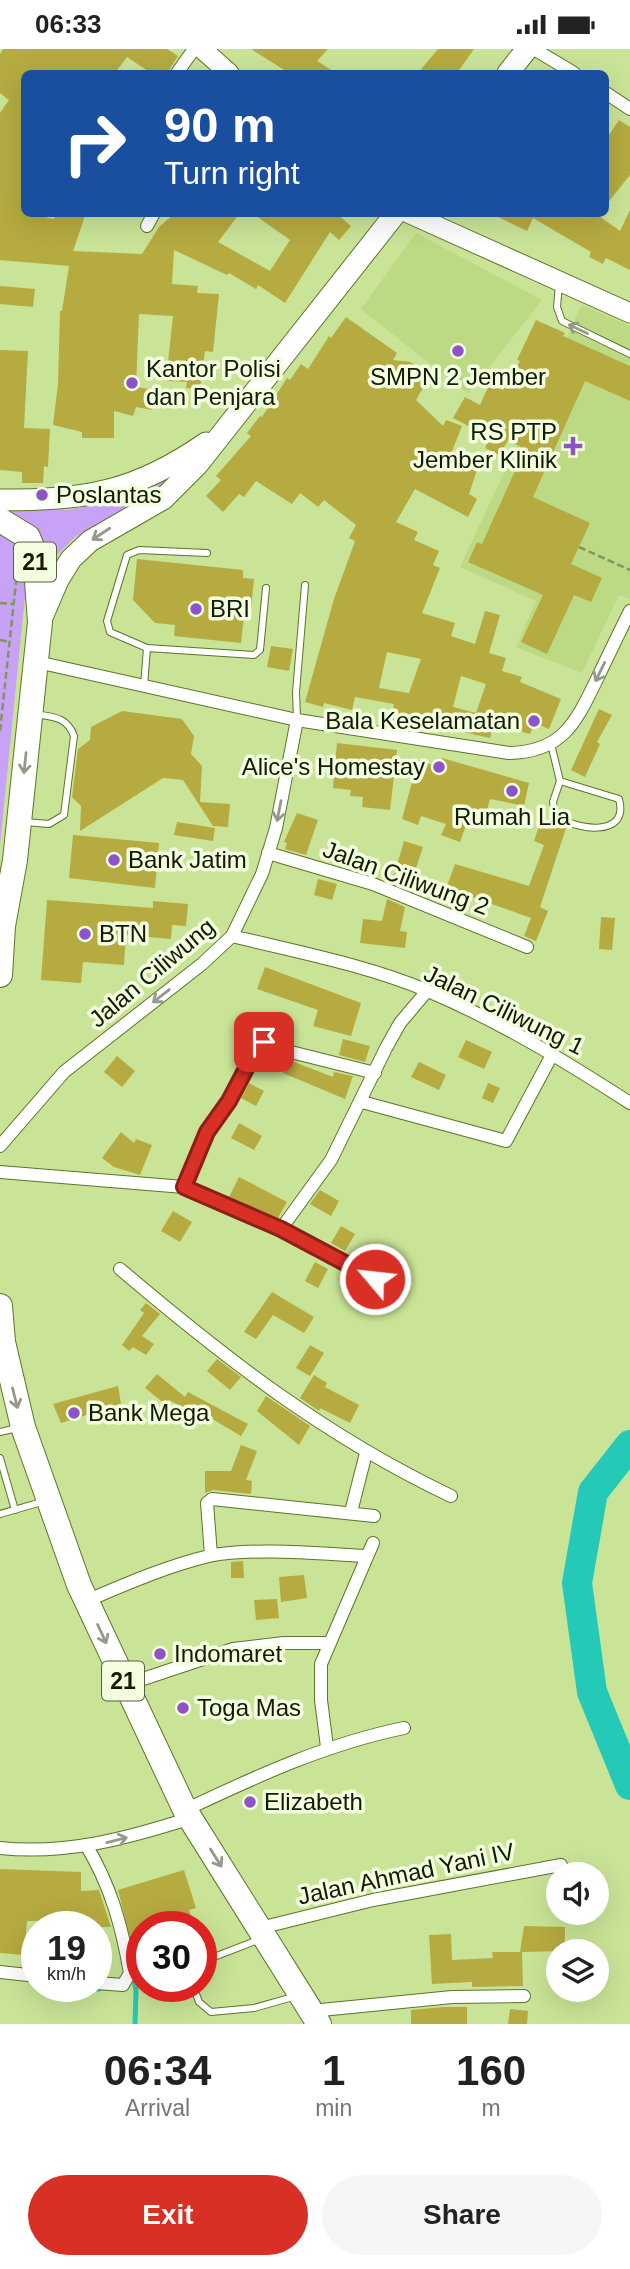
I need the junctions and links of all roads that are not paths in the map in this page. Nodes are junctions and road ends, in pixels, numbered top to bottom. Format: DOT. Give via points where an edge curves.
graph roads {
  1 [pos="194,49"];
  2 [pos="202,49"];
  3 [pos="527,49"];
  4 [pos="534,49"];
  5 [pos="179,70"];
  6 [pos="226,70"];
  7 [pos="510,70"];
  8 [pos="569,70"];
  9 [pos="609,95"];
  10 [pos="630,109"];
  11 [pos="152,217"];
  12 [pos="393,217"];
  13 [pos="417,217"];
  14 [pos="147,226"];
  15 [pos="559,282"];
  16 [pos="630,313"];
  17 [pos="630,354"];
  18 [pos="226,429"];
  19 [pos="0,500"];
  20 [pos="0,520"];
  21 [pos="206,553"];
  22 [pos="305,585"];
  23 [pos="266,588"];
  24 [pos="630,611"];
  25 [pos="40,622"];
  26 [pos="147,649"];
  27 [pos="37,662"];
  28 [pos="144,686"];
  29 [pos="31,713"];
  30 [pos="298,720"];
  31 [pos="551,744"];
  32 [pos="560,781"];
  33 [pos="19,821"];
  34 [pos="268,853"];
  35 [pos="1,926"];
  36 [pos="232,936"];
  37 [pos="527,947"];
  38 [pos="0,975"];
  39 [pos="427,991"];
  40 [pos="553,1053"];
  41 [pos="375,1073"];
  42 [pos="362,1102"];
  43 [pos="630,1103"];
  44 [pos="0,1146"];
  45 [pos="0,1172"];
  46 [pos="184,1187"];
  47 [pos="281,1229"];
  48 [pos="120,1269"];
  49 [pos="375,1279"];
  50 [pos="0,1306"];
  51 [pos="11,1429"];
  52 [pos="366,1453"];
  53 [pos="0,1458"];
  54 [pos="451,1496"];
  55 [pos="48,1500"];
  56 [pos="15,1510"];
  57 [pos="351,1512"];
  58 [pos="0,1514"];
  59 [pos="374,1516"];
  60 [pos="373,1543"];
  61 [pos="211,1556"];
  62 [pos="367,1556"];
  63 [pos="86,1601"];
  64 [pos="327,1643"];
  65 [pos="125,1685"];
  66 [pos="404,1728"];
  67 [pos="327,1747"];
  68 [pos="188,1814"];
  69 [pos="86,1845"];
  70 [pos="0,1848"];
  71 [pos="546,1868"];
  72 [pos="263,1933"];
  73 [pos="217,1955"];
  74 [pos="0,1972"];
  75 [pos="21,1974"];
  76 [pos="112,1984"];
  77 [pos="524,1996"];
  78 [pos="198,2002"];
  79 [pos="311,2010"];
  1 -- 5 [label="street"];
  2 -- 6 [label="main road"];
  3 -- 7 [label="main road"];
  4 -- 8 [label="street"];
  9 -- 10 [label="street"];
  11 -- 14 [label="street"];
  12 -- 18 [label="main road"];
  13 -- 15 [label="main road"];
  15 -- 16 [label="main road"];
  17 -- 15 [label="lane, one-way" via="562,321 557,307"];
  18 -- 19 [label="main road" via="135,484 72,498"];
  18 -- 25 [label="main road, one-way" via="163,499 90,541 71,559"];
  20 -- 25 [label="highway, 21" via="27,537 35,554"];
  21 -- 26 [label="lane" via="139,550 127,555 107,627 121,639"];
  22 -- 30 [label="lane"];
  23 -- 26 [label="lane" via="259,654"];
  24 -- 31 [label="street, one-way" via="575,724"];
  25 -- 27 [label="highway, 21"];
  26 -- 28 [label="lane"];
  27 -- 28 [label="street"];
  27 -- 29 [label="highway, 21"];
  28 -- 30 [label="street"];
  29 -- 33 [label="highway, 21, one-way"];
  29 -- 33 [label="lane" via="60,718 74,736 64,815 49,824"];
  30 -- 31 [label="street" via="509,753"];
  30 -- 34 [label="street, Jalan Ciliwung, one-way"];
  31 -- 32 [label="lane"];
  32 -- 32 [label="lane" via="552,808 562,821 598,830 618,818 619,799"];
  33 -- 35 [label="highway, 21"];
  34 -- 36 [label="street, Jalan Ciliwung"];
  34 -- 37 [label="street, Jalan Ciliwung 2" via="373,884"];
  35 -- 38 [label="highway, 21"];
  36 -- 39 [label="street, Jalan Ciliwung 1" via="323,958"];
  36 -- 44 [label="street, Jalan Ciliwung, one-way" via="64,1072"];
  39 -- 40 [label="street, Jalan Ciliwung 1"];
  39 -- 41 [label="street" via="400,1023"];
  40 -- 42 [label="street" via="506,1142"];
  40 -- 43 [label="street, Jalan Ciliwung 1"];
  41 -- 42 [label="street"];
  41 -- 46 [label="street" via="259,1044 207,1132"];
  42 -- 47 [label="street" via="331,1160"];
  45 -- 46 [label="street"];
  46 -- 47 [label="street"];
  47 -- 49 [label="street"];
  48 -- 52 [label="street" via="257,1381"];
  50 -- 51 [label="highway, 21, one-way"];
  51 -- 55 [label="highway, 21"];
  52 -- 54 [label="street"];
  52 -- 57 [label="street"];
  53 -- 56 [label="lane"];
  55 -- 56 [label="lane"];
  55 -- 63 [label="highway, 21"];
  56 -- 58 [label="lane"];
  57 -- 59 [label="street"];
  57 -- 61 [label="street" via="212,1499 207,1503"];
  60 -- 62 [label="street"];
  61 -- 62 [label="street"];
  61 -- 63 [label="street" via="159,1571"];
  62 -- 64 [label="street"];
  63 -- 65 [label="highway, 21, one-way"];
  64 -- 65 [label="street" via="233,1649"];
  64 -- 67 [label="street" via="321,1664"];
  65 -- 68 [label="highway, 21"];
  66 -- 67 [label="street"];
  67 -- 68 [label="street" via="264,1772"];
  69 -- 68 [label="street, one-way" via="120,1840"];
  68 -- 72 [label="highway, 21, one-way"];
  69 -- 70 [label="street"];
  69 -- 76 [label="street" via="115,1903 130,1973 123,1985"];
  71 -- 72 [label="street, Jalan Ahmad Yani IV" via="373,1900"];
  72 -- 73 [label="lane"];
  72 -- 79 [label="highway, 21"];
  74 -- 75 [label="street"];
  77 -- 79 [label="street" via="452,1997"];
  78 -- 79 [label="lane" via="211,2012"];
}
